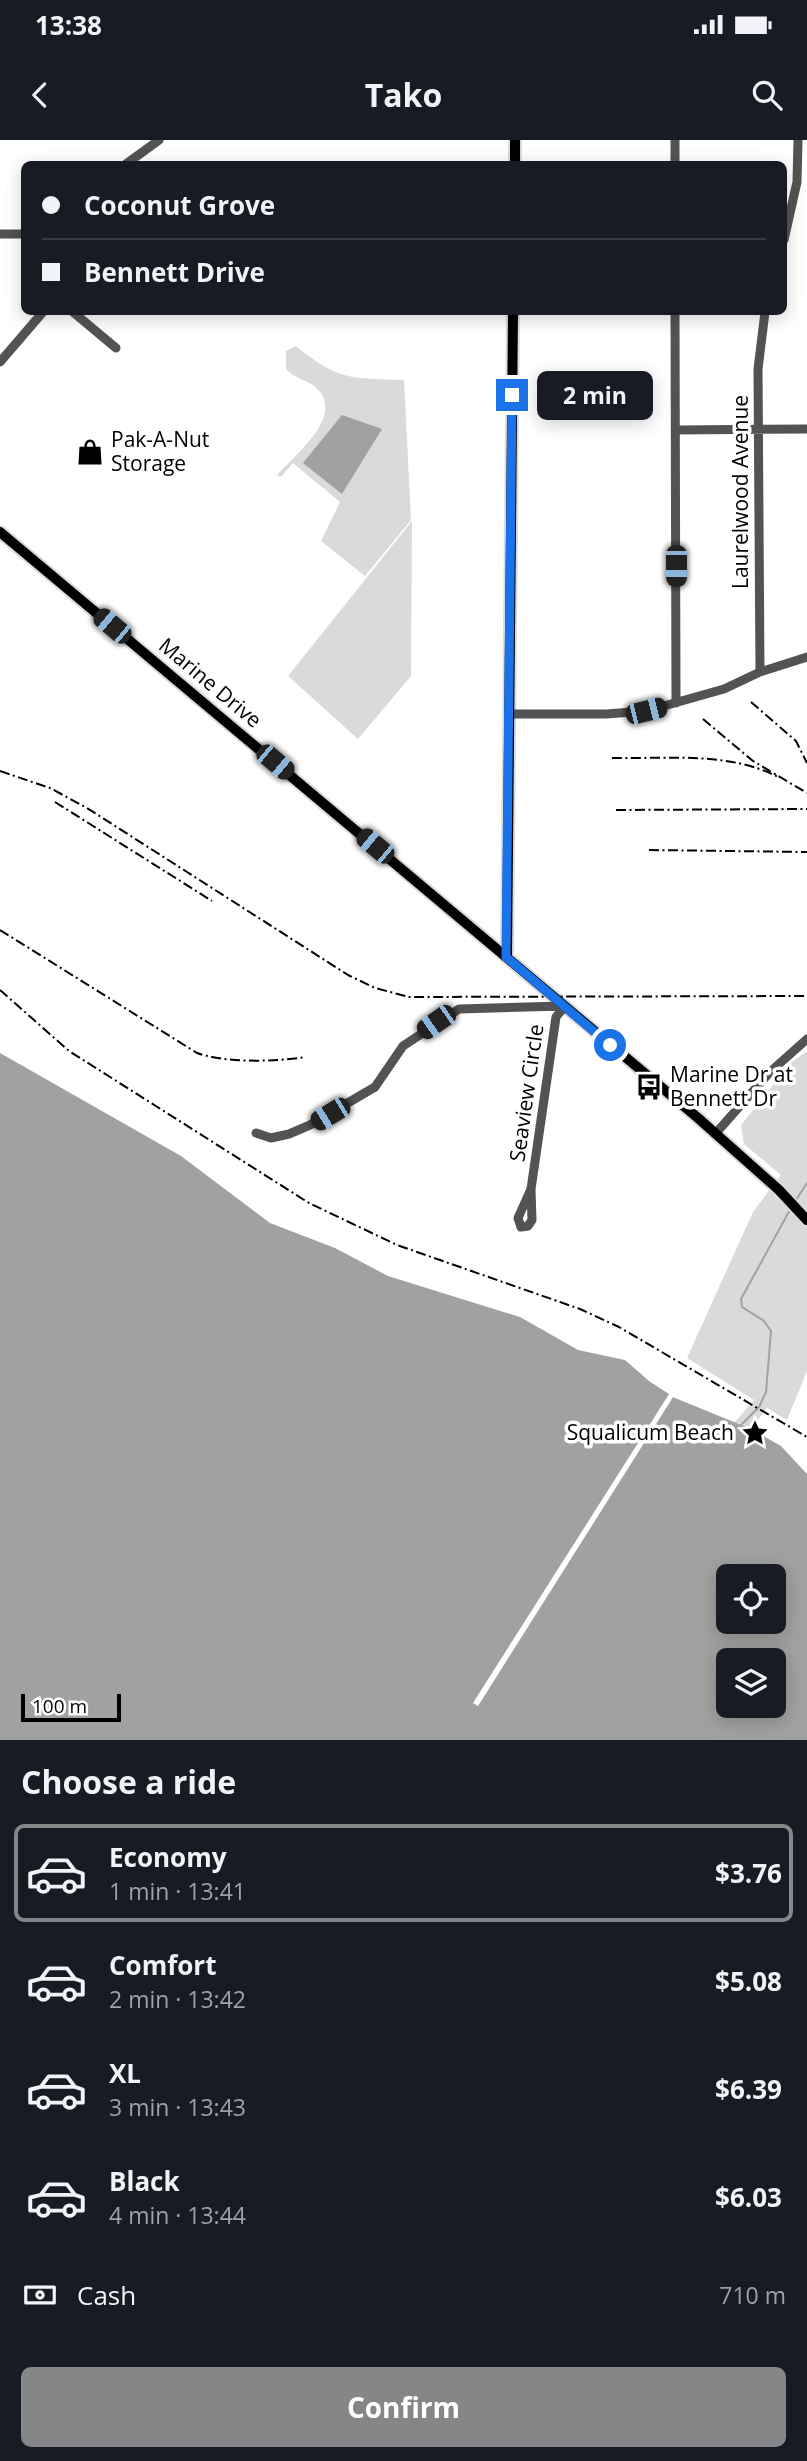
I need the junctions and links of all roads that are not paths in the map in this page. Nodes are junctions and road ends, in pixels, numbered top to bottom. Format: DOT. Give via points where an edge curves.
graph roads {
  1 [pos="515,140"];
  2 [pos="675,140"];
  3 [pos="798,140"];
  4 [pos="154,141"];
  5 [pos="130,161"];
  6 [pos="515,161"];
  7 [pos="675,161"];
  8 [pos="787,227"];
  9 [pos="0,234"];
  10 [pos="21,234"];
  11 [pos="40,315"];
  12 [pos="77,315"];
  13 [pos="513,315"];
  14 [pos="675,315"];
  15 [pos="765,315"];
  16 [pos="116,348"];
  17 [pos="0,362"];
  18 [pos="758,429"];
  19 [pos="807,429"];
  20 [pos="676,430"];
  21 [pos="0,532"];
  22 [pos="807,657"];
  23 [pos="760,672"];
  24 [pos="676,703"];
  25 [pos="509,714"];
  26 [pos="506,957"];
  27 [pos="565,1006"];
  28 [pos="807,1040"];
  29 [pos="256,1133"];
  30 [pos="716,1133"];
  31 [pos="531,1189"];
  32 [pos="807,1220"];
  1 -- 6 [label="main road"];
  2 -- 7 [label="street"];
  3 -- 8 [label="street" via="797,182"];
  4 -- 5 [label="street"];
  9 -- 10 [label="street"];
  11 -- 17 [label="street"];
  12 -- 16 [label="street"];
  13 -- 25 [label="main road"];
  14 -- 20 [label="street"];
  15 -- 18 [label="street, Laurelwood Avenue"];
  18 -- 19 [label="street"];
  18 -- 20 [label="street"];
  18 -- 23 [label="street, Laurelwood Avenue"];
  20 -- 24 [label="street"];
  21 -- 26 [label="main road, Marine Drive"];
  22 -- 23 [label="street"];
  23 -- 24 [label="street"];
  24 -- 25 [label="street" via="606,715"];
  25 -- 26 [label="main road"];
  26 -- 27 [label="main road, Marine Drive"];
  27 -- 29 [label="street" via="459,1009 403,1046 375,1087 289,1134 271,1138"];
  27 -- 30 [label="main road, Marine Drive"];
  27 -- 31 [label="street, Seaview Circle" via="556,1017"];
  28 -- 30 [label="street" via="770,1072"];
  30 -- 32 [label="main road, Marine Drive"];
}
